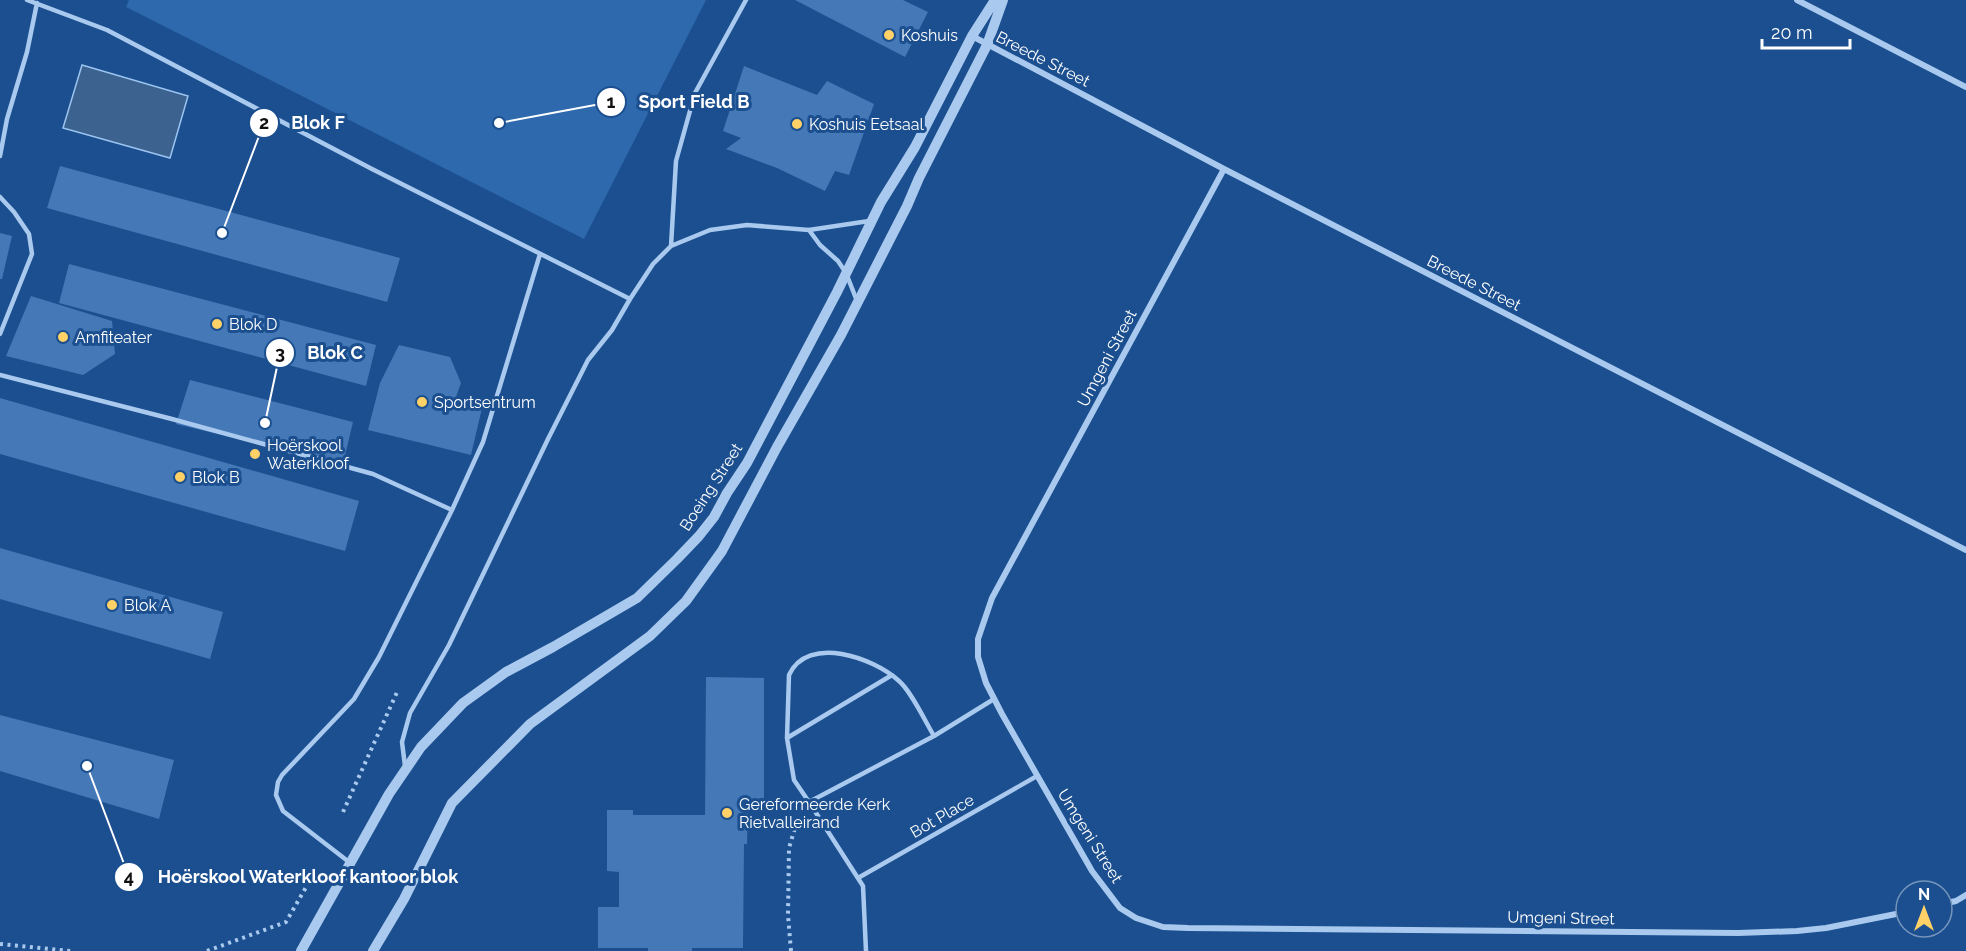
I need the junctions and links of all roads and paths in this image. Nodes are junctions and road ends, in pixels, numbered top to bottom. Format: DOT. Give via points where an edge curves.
graph roads {
  1 [pos="27,0"];
  2 [pos="746,0"];
  3 [pos="995,0"];
  4 [pos="1003,0"];
  5 [pos="1797,0"];
  6 [pos="37,3"];
  7 [pos="972,36"];
  8 [pos="987,45"];
  9 [pos="1966,87"];
  10 [pos="0,156"];
  11 [pos="1224,169"];
  12 [pos="0,197"];
  13 [pos="872,221"];
  14 [pos="809,230"];
  15 [pos="671,246"];
  16 [pos="540,254"];
  17 [pos="846,273"];
  18 [pos="630,299"];
  19 [pos="857,303"];
  20 [pos="0,334"];
  21 [pos="0,375"];
  22 [pos="452,510"];
  23 [pos="1966,550"];
  24 [pos="892,675"];
  25 [pos="398,690"];
  26 [pos="994,699"];
  27 [pos="934,736"];
  28 [pos="787,738"];
  29 [pos="1037,776"];
  30 [pos="389,794"];
  31 [pos="809,802"];
  32 [pos="343,812"];
  33 [pos="351,863"];
  34 [pos="858,878"];
  35 [pos="309,882"];
  36 [pos="1894,914"];
  37 [pos="0,944"];
  38 [pos="71,951"];
  39 [pos="207,951"];
  40 [pos="301,951"];
  41 [pos="373,951"];
  42 [pos="790,951"];
  43 [pos="866,951"];
  1 -- 6 [label="lane"];
  2 -- 15 [label="lane" via="695,93 676,162"];
  3 -- 7 [label="street, Boeing Street"];
  4 -- 8 [label="street"];
  5 -- 9 [label="street"];
  6 -- 10 [label="lane"];
  6 -- 16 [label="lane" via="107,30"];
  7 -- 8 [label="street, Breede Street"];
  7 -- 13 [label="street, Boeing Street"];
  8 -- 11 [label="street, Breede Street"];
  8 -- 19 [label="street"];
  11 -- 23 [label="street, Breede Street"];
  11 -- 26 [label="street, Umgeni Street" via="992,598 978,639 978,657"];
  12 -- 20 [label="lane" via="29,234 32,254"];
  13 -- 14 [label="lane"];
  13 -- 17 [label="street, Boeing Street"];
  14 -- 15 [label="lane" via="747,225 710,230"];
  14 -- 17 [label="lane"];
  15 -- 18 [label="lane" via="653,264"];
  16 -- 18 [label="lane"];
  16 -- 22 [label="lane" via="483,442"];
  17 -- 19 [label="lane"];
  17 -- 30 [label="street, Boeing Street" via="747,463 699,536 637,598 506,672 463,703 421,747"];
  18 -- 30 [label="lane" via="588,360 449,645 410,712 402,742 405,768"];
  19 -- 41 [label="street" via="706,575 650,636 530,724 452,803"];
  21 -- 22 [label="lane" via="373,474"];
  22 -- 33 [label="lane" via="354,699 278,782 276,795 283,811"];
  24 -- 27 [label="lane" via="902,682"];
  24 -- 28 [label="lane"];
  24 -- 28 [label="lane" via="843,654 821,652 805,656 789,675"];
  25 -- 32 [label="path"];
  26 -- 27 [label="lane"];
  26 -- 29 [label="street, Umgeni Street"];
  27 -- 31 [label="lane"];
  28 -- 31 [label="lane" via="794,780"];
  29 -- 34 [label="lane, Bot Place"];
  29 -- 36 [label="street, Umgeni Street" via="1092,871 1120,908 1164,927 1738,933 1826,928"];
  30 -- 33 [label="street, Boeing Street"];
  31 -- 34 [label="lane"];
  31 -- 42 [label="path" via="801,807 789,848"];
  33 -- 40 [label="street, Boeing Street"];
  34 -- 43 [label="lane" via="864,893"];
  35 -- 39 [label="path" via="286,922"];
  37 -- 38 [label="path"];
}
